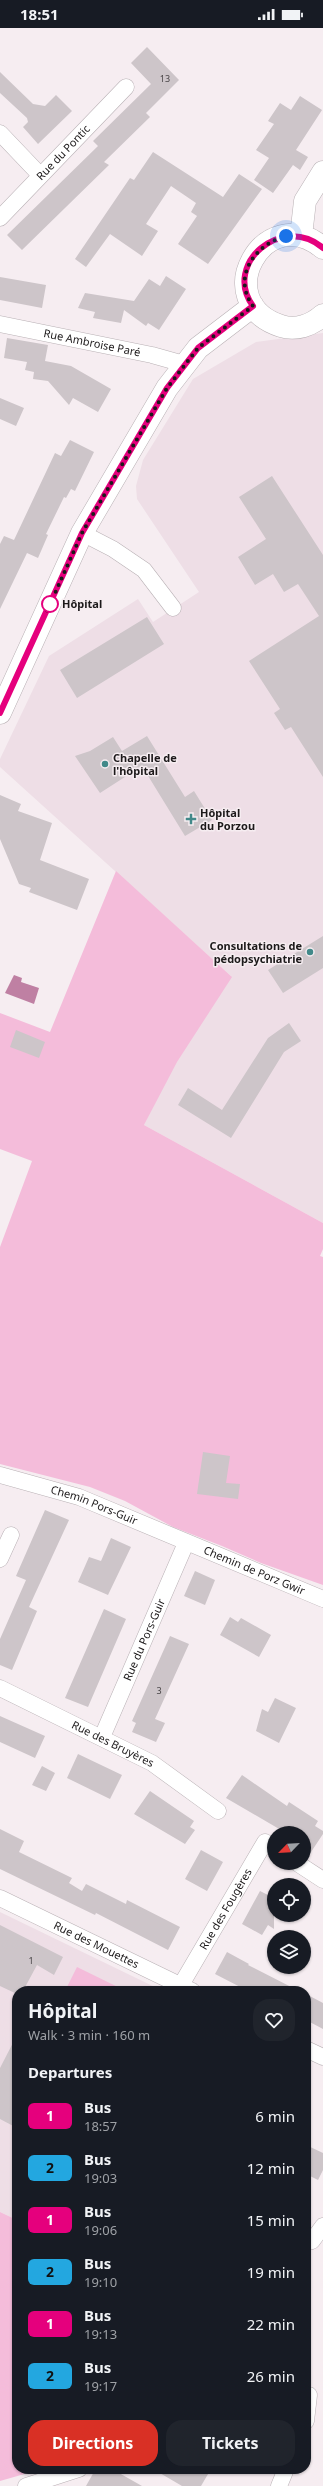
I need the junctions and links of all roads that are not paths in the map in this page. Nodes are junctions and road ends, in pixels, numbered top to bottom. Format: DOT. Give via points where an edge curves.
graph roads {
  1 [pos="126,87"];
  2 [pos="0,133"];
  3 [pos="323,172"];
  4 [pos="40,175"];
  5 [pos="0,218"];
  6 [pos="300,236"];
  7 [pos="323,248"];
  8 [pos="253,306"];
  9 [pos="323,314"];
  10 [pos="1,327"];
  11 [pos="184,364"];
  12 [pos="82,533"];
  13 [pos="173,608"];
  14 [pos="0,713"];
  15 [pos="0,1475"];
  16 [pos="11,1535"];
  17 [pos="186,1543"];
  18 [pos="0,1559"];
  19 [pos="323,1599"];
  20 [pos="0,1688"];
  21 [pos="102,1737"];
  22 [pos="218,1811"];
  23 [pos="267,1843"];
  24 [pos="308,1870"];
  25 [pos="323,1880"];
  26 [pos="0,1898"];
  27 [pos="183,1986"];
  28 [pos="188,1986"];
  29 [pos="311,2051"];
  30 [pos="323,2057"];
  31 [pos="323,2226"];
  32 [pos="312,2241"];
  33 [pos="63,2474"];
  34 [pos="284,2474"];
  35 [pos="26,2486"];
  36 [pos="279,2486"];
  1 -- 4 [label="street, Rue du Pontic"];
  2 -- 4 [label="street"];
  3 -- 6 [label="main road" via="305,201"];
  4 -- 5 [label="street, Rue du Pontic"];
  6 -- 7 [label="main road"];
  6 -- 8 [label="main road" via="272,240 260,248 251,260 246,274 246,288"];
  8 -- 9 [label="main road" via="271,323 286,327 301,327 316,321"];
  8 -- 11 [label="main road" via="198,348"];
  10 -- 11 [label="street, Rue Ambroise Paré" via="152,355"];
  11 -- 12 [label="main road" via="167,388"];
  12 -- 13 [label="street" via="144,570"];
  12 -- 14 [label="main road"];
  15 -- 17 [label="street, Chemin Pors-Guir" via="79,1497"];
  16 -- 18 [label="street"];
  17 -- 19 [label="street, Chemin de Porz Gwir"];
  17 -- 21 [label="street, Rue du Pors-Guir"];
  20 -- 21 [label="street, Rue des Bruyères"];
  21 -- 22 [label="street, Rue des Bruyères" via="152,1763"];
  23 -- 28 [label="street, Rue des Fougères" via="265,1842"];
  24 -- 25 [label="street"];
  26 -- 27 [label="street, Rue des Mouettes"];
  29 -- 30 [label="street"];
  31 -- 32 [label="street"];
  33 -- 35 [label="street"];
  34 -- 36 [label="street"];
}
